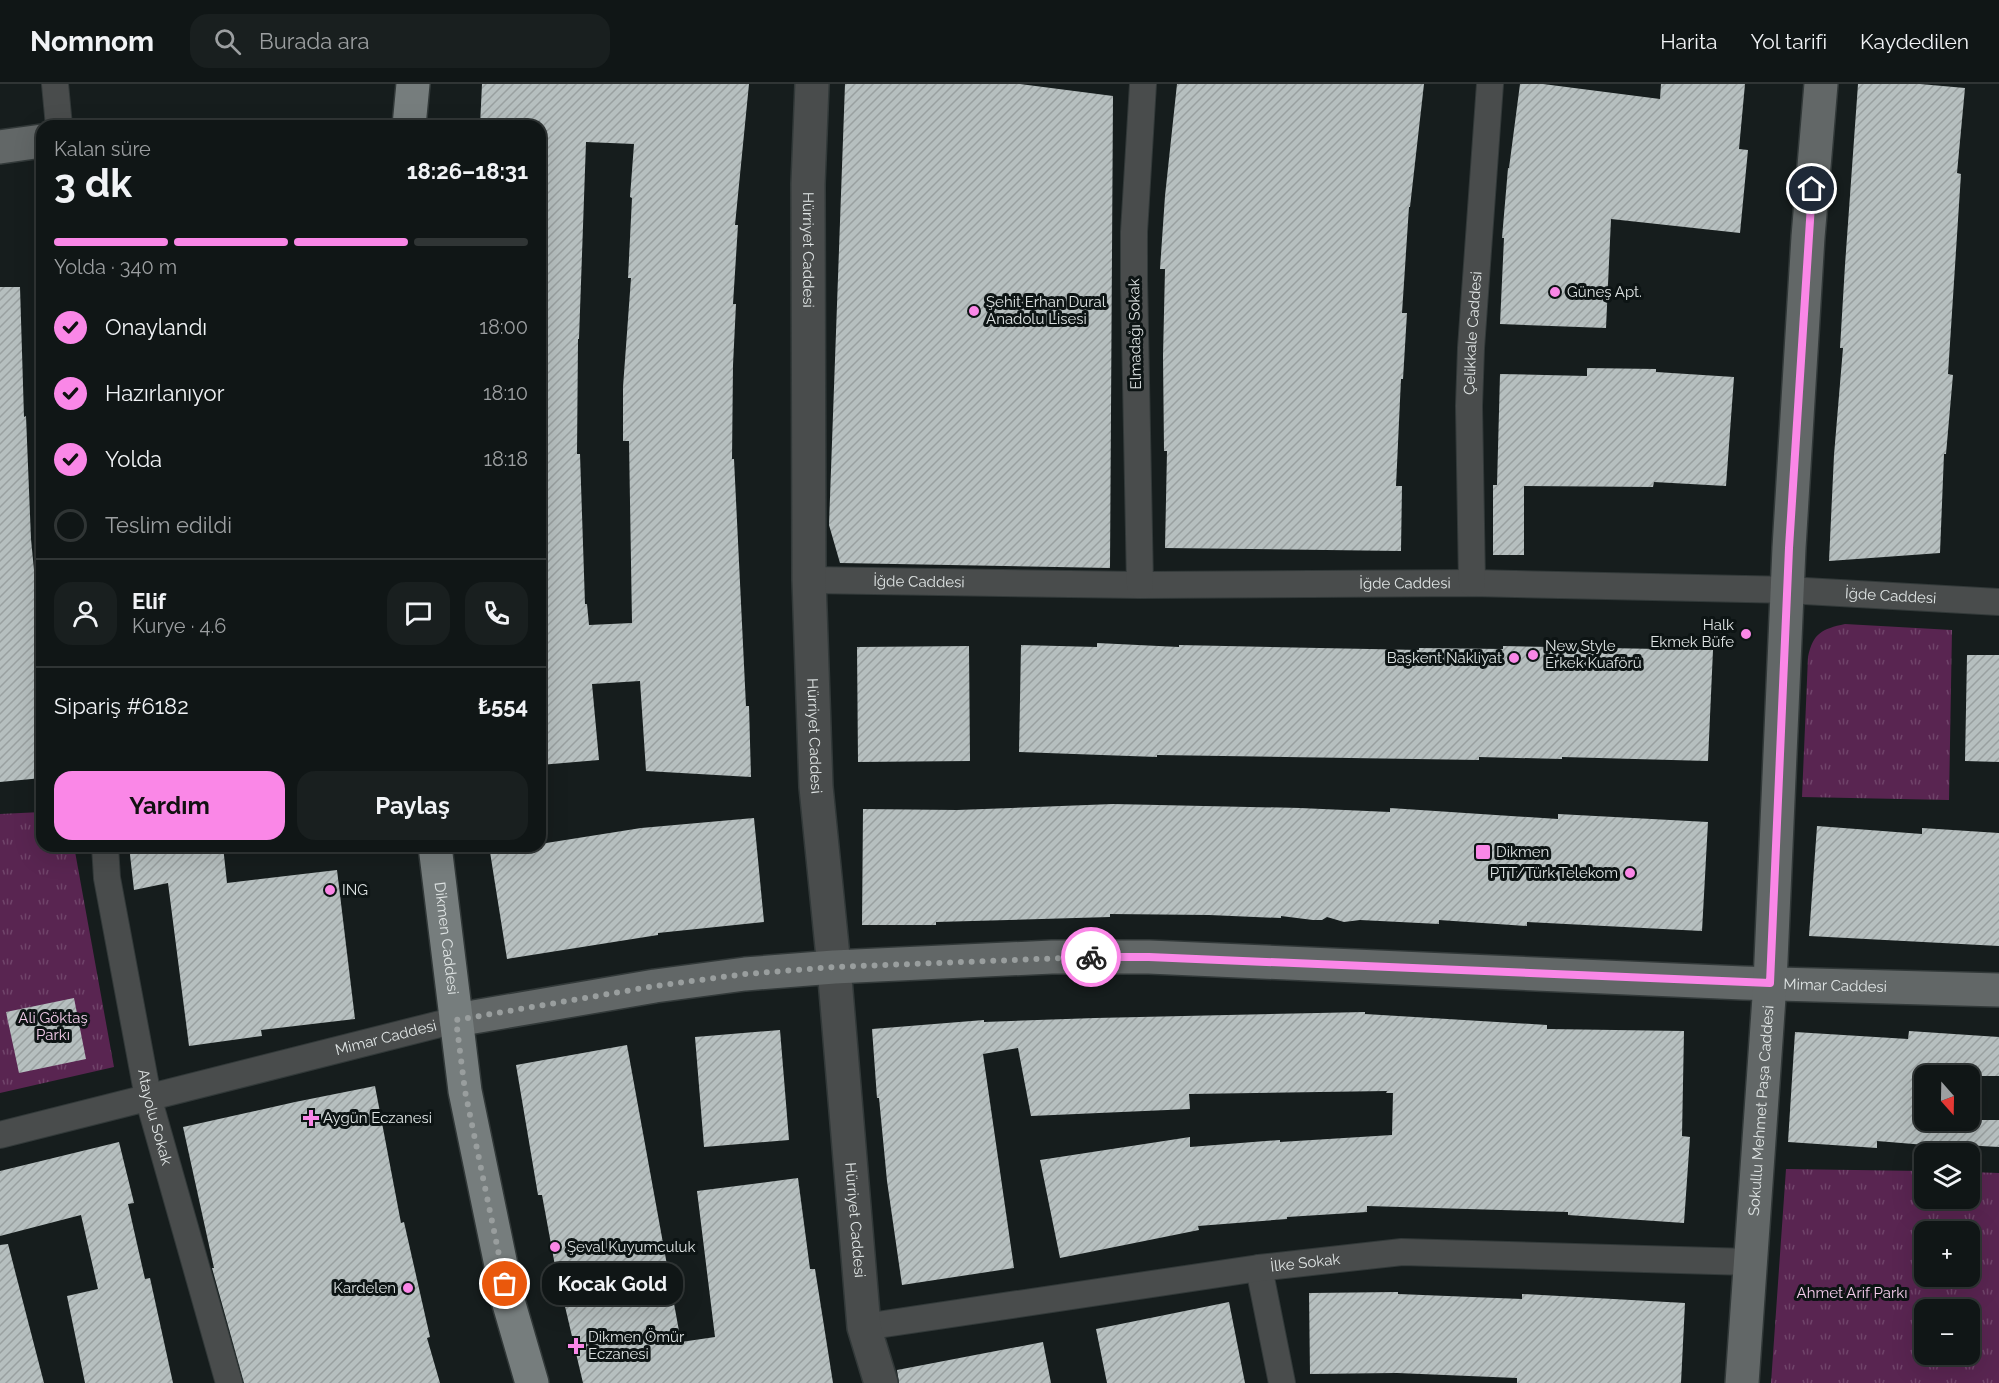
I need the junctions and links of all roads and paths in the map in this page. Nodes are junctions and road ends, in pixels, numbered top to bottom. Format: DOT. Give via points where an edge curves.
graph roads {
  1 [pos="55,84"];
  2 [pos="413,84"];
  3 [pos="812,84"];
  4 [pos="1143,84"];
  5 [pos="1490,84"];
  6 [pos="1821,84"];
  7 [pos="58,120"];
  8 [pos="410,120"];
  9 [pos="36,142"];
  10 [pos="0,147"];
  11 [pos="809,580"];
  12 [pos="1472,583"];
  13 [pos="1140,585"];
  14 [pos="1788,590"];
  15 [pos="1999,602"];
  16 [pos="105,852"];
  17 [pos="436,852"];
  18 [pos="834,967"];
  19 [pos="1770,983"];
  20 [pos="1999,990"];
  21 [pos="456,1020"];
  22 [pos="148,1097"];
  23 [pos="0,1135"];
  24 [pos="1749,1262"];
  25 [pos="1259,1268"];
  26 [pos="864,1327"];
  27 [pos="229,1383"];
  28 [pos="532,1383"];
  29 [pos="881,1383"];
  30 [pos="1282,1383"];
  31 [pos="1742,1383"];
  1 -- 7 [label="street"];
  2 -- 8 [label="main road"];
  3 -- 11 [label="street, Hürriyet Caddesi" via="808,184"];
  4 -- 13 [label="street, Elmadağı Sokak" via="1134,232"];
  5 -- 12 [label="street, Çelikkale Caddesi" via="1470,360"];
  6 -- 14 [label="main road, Sokullu Mehmet Paşa Caddesi" via="1808,237"];
  9 -- 10 [label="main road"];
  11 -- 13 [label="street, İğde Caddesi"];
  11 -- 18 [label="street, Hürriyet Caddesi" via="816,787"];
  12 -- 13 [label="street, İğde Caddesi"];
  12 -- 14 [label="street, İğde Caddesi"];
  14 -- 15 [label="street, İğde Caddesi"];
  14 -- 19 [label="main road, Sokullu Mehmet Paşa Caddesi"];
  16 -- 22 [label="street, Atayolu Sokak"];
  17 -- 21 [label="main road, Dikmen Caddesi"];
  18 -- 19 [label="main road, Mimar Caddesi" via="1052,957 1149,957"];
  18 -- 21 [label="main road, Mimar Caddesi" via="655,986"];
  18 -- 26 [label="street, Hürriyet Caddesi"];
  19 -- 20 [label="main road, Mimar Caddesi"];
  19 -- 24 [label="main road, Sokullu Mehmet Paşa Caddesi"];
  21 -- 22 [label="street, Mimar Caddesi"];
  21 -- 28 [label="main road, Dikmen Caddesi" via="465,1091 487,1201 509,1304"];
  22 -- 23 [label="street, Mimar Caddesi"];
  22 -- 27 [label="street, Atayolu Sokak"];
  24 -- 25 [label="street, İlke Sokak" via="1402,1252"];
  24 -- 31 [label="main road, Sokullu Mehmet Paşa Caddesi"];
  25 -- 26 [label="street, İlke Sokak"];
  25 -- 30 [label="street"];
  26 -- 29 [label="street, Hürriyet Caddesi"];
}
